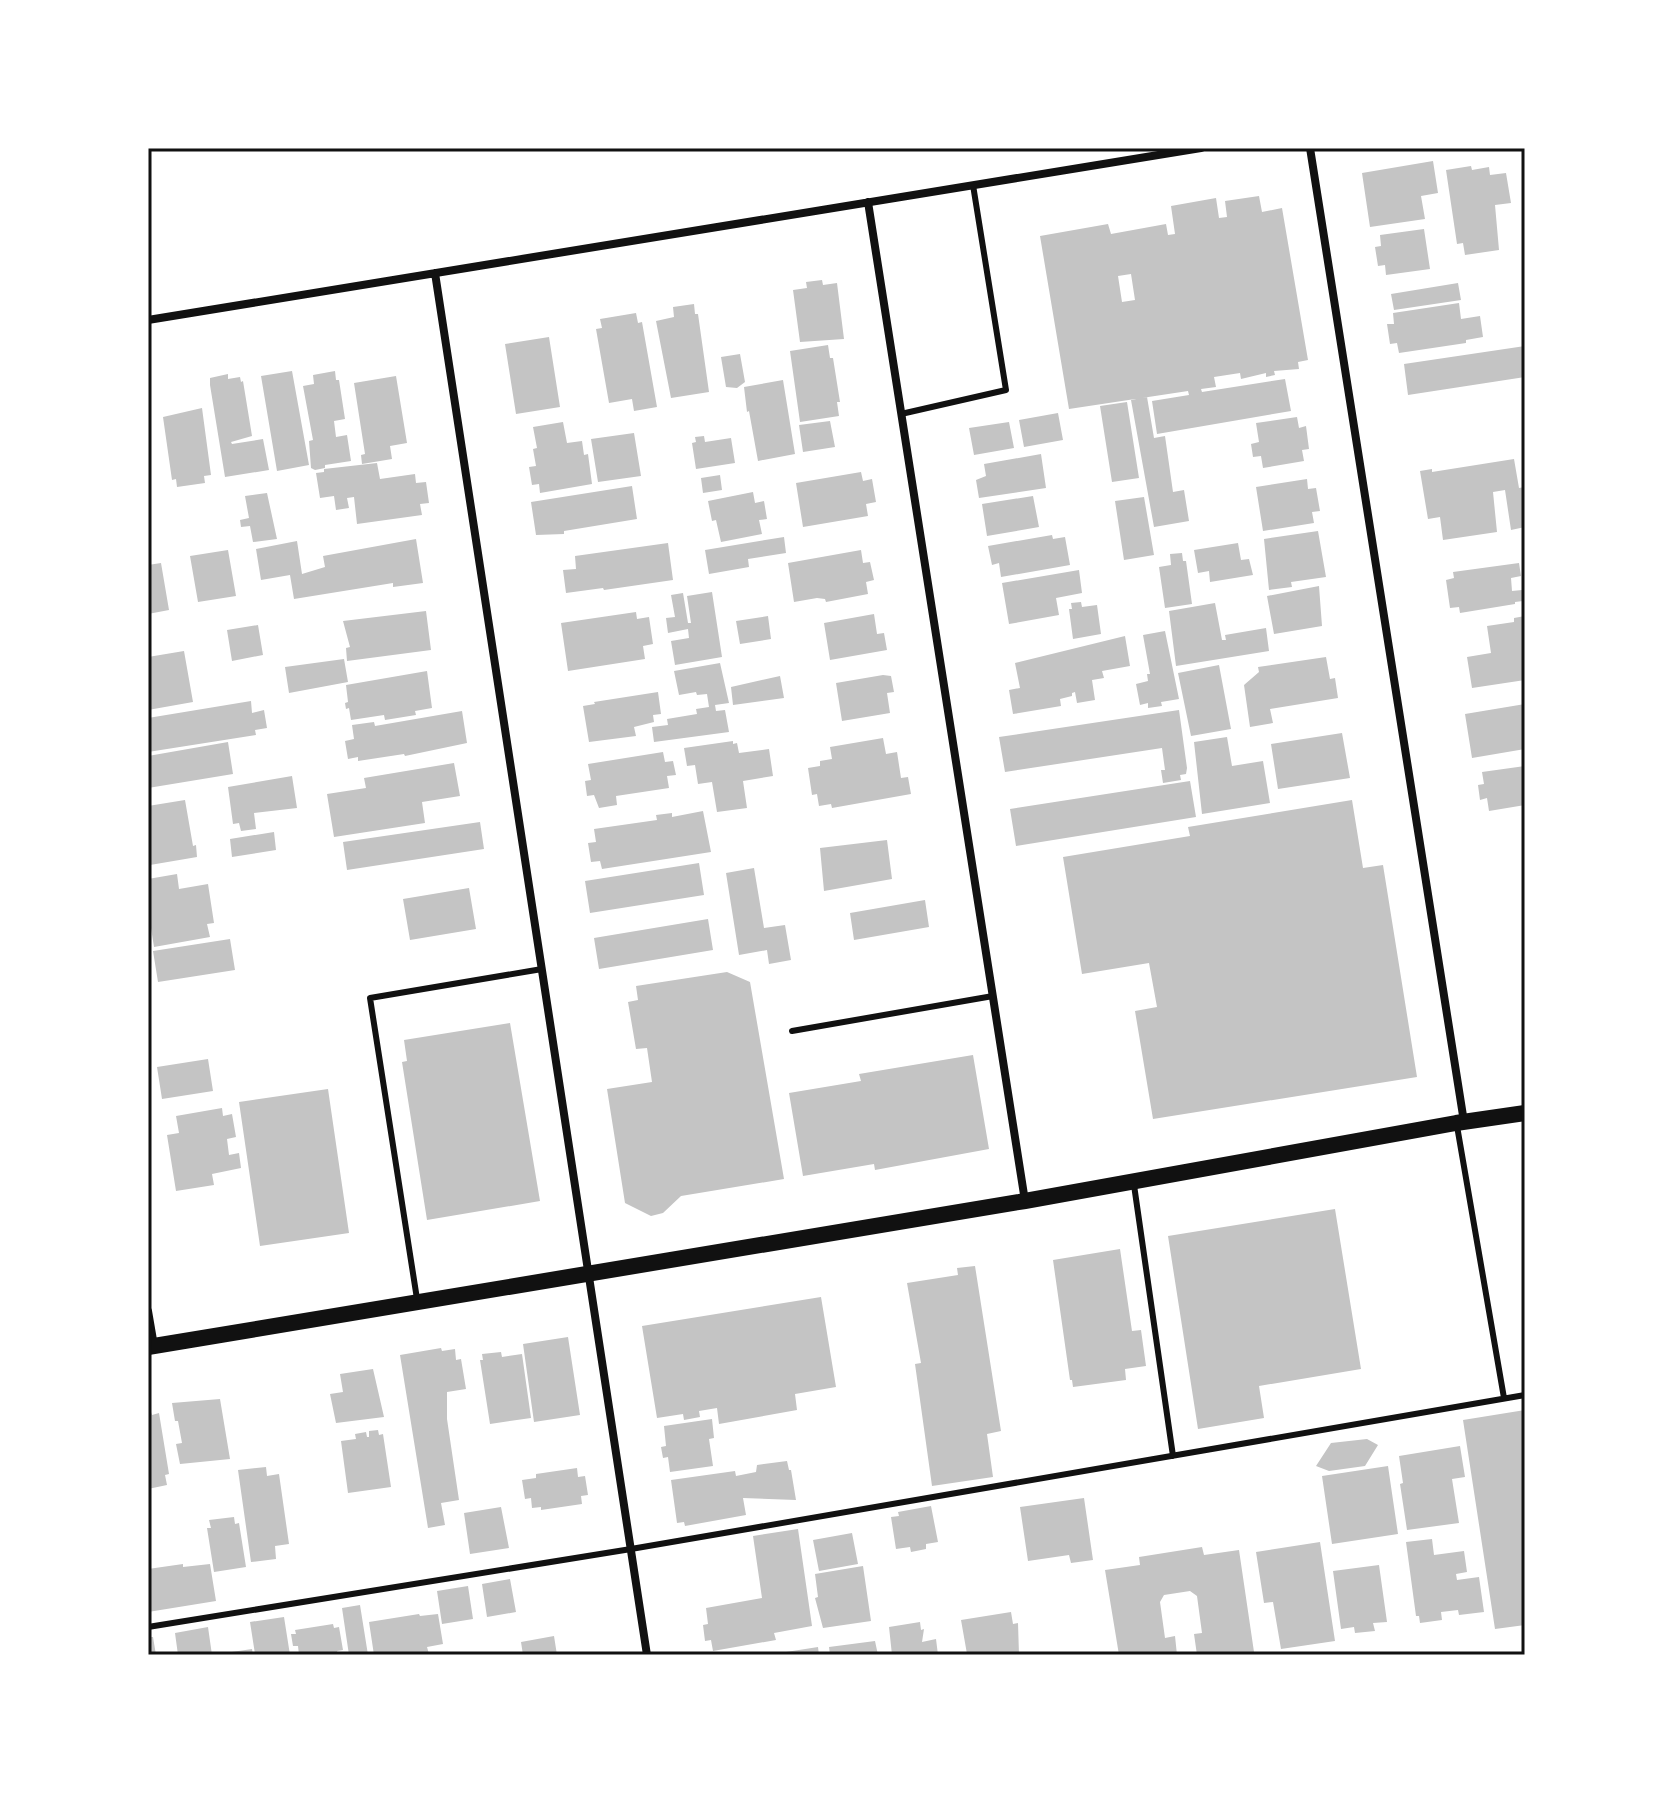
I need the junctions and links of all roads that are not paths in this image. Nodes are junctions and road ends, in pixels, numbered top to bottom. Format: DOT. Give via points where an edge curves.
graph roads {
  1 [pos="1201,148"];
  2 [pos="1310,148"];
  3 [pos="973,185"];
  4 [pos="868,202"];
  5 [pos="435,273"];
  6 [pos="148,320"];
  7 [pos="901,414"];
  8 [pos="542,969"];
  9 [pos="993,996"];
  10 [pos="792,1031"];
  11 [pos="1525,1113"];
  12 [pos="1460,1122"];
  13 [pos="1134,1181"];
  14 [pos="1025,1201"];
  15 [pos="589,1274"];
  16 [pos="417,1302"];
  17 [pos="148,1311"];
  18 [pos="151,1346"];
  19 [pos="1525,1395"];
  20 [pos="1504,1398"];
  21 [pos="1173,1456"];
  22 [pos="631,1549"];
  23 [pos="148,1627"];
  24 [pos="647,1655"];
  1 -- 3 [label="street"];
  2 -- 12 [label="street"];
  3 -- 4 [label="street"];
  3 -- 7 [label="lane" via="1006,390"];
  4 -- 5 [label="street"];
  4 -- 7 [label="street"];
  5 -- 6 [label="street"];
  5 -- 8 [label="street"];
  7 -- 9 [label="street"];
  8 -- 15 [label="street"];
  8 -- 16 [label="lane" via="370,998"];
  9 -- 10 [label="lane"];
  9 -- 14 [label="street"];
  11 -- 12 [label="main road"];
  12 -- 13 [label="main road"];
  12 -- 20 [label="lane"];
  13 -- 14 [label="main road"];
  13 -- 21 [label="lane"];
  14 -- 15 [label="main road"];
  15 -- 16 [label="main road"];
  15 -- 22 [label="street"];
  16 -- 18 [label="main road"];
  17 -- 18 [label="street"];
  19 -- 20 [label="lane"];
  20 -- 21 [label="lane"];
  21 -- 22 [label="lane"];
  22 -- 23 [label="lane"];
  22 -- 24 [label="street"];
}
